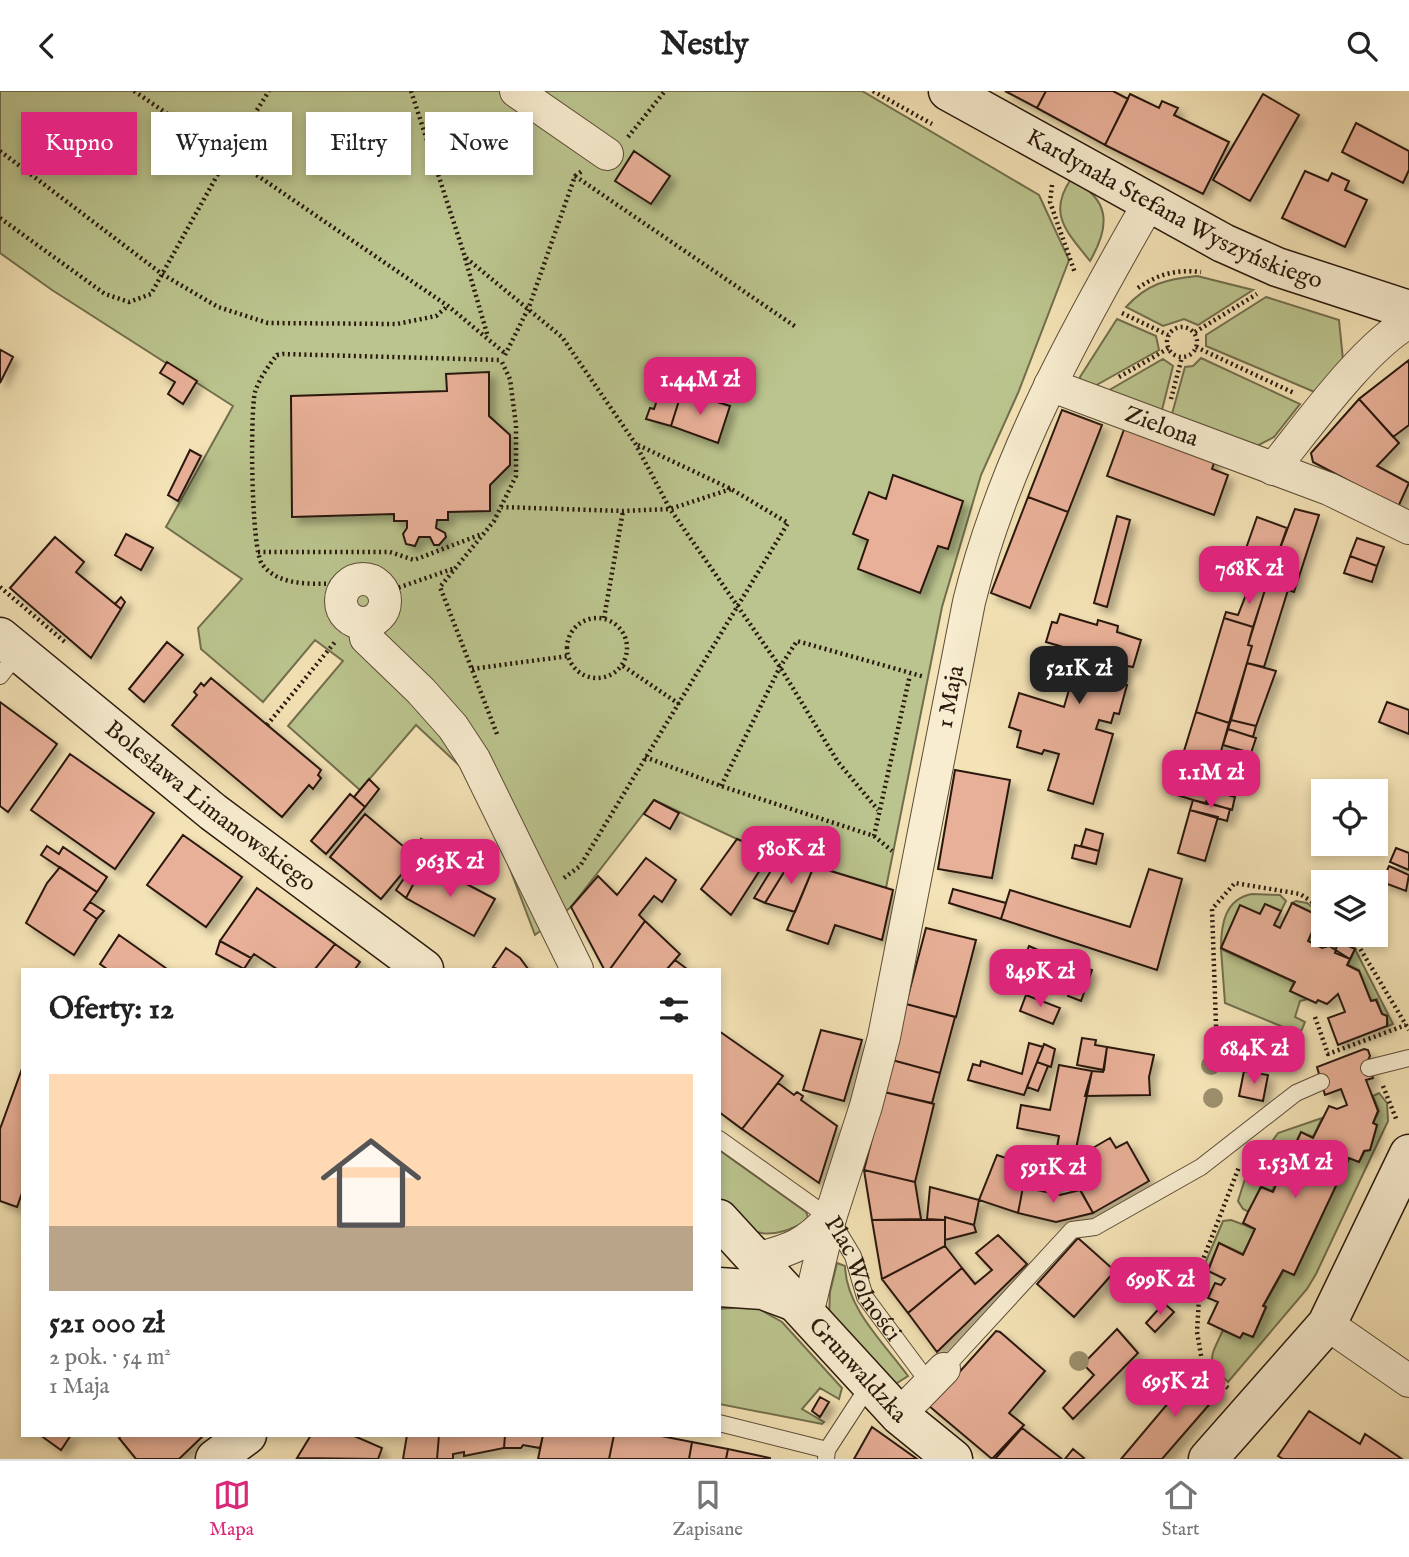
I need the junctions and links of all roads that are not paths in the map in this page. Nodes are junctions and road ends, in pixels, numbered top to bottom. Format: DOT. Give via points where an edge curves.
graph roads {
  1 [pos="516,91"];
  2 [pos="948,91"];
  3 [pos="607,154"];
  4 [pos="1149,203"];
  5 [pos="1409,310"];
  6 [pos="1409,322"];
  7 [pos="1050,385"];
  8 [pos="1273,470"];
  9 [pos="1409,528"];
  10 [pos="358,622"];
  11 [pos="6,655"];
  12 [pos="423,968"];
  13 [pos="577,968"];
  14 [pos="1409,1058"];
  15 [pos="1369,1068"];
  16 [pos="1321,1082"];
  17 [pos="1403,1138"];
  18 [pos="721,1140"];
  19 [pos="830,1218"];
  20 [pos="721,1221"];
  21 [pos="756,1259"];
  22 [pos="721,1287"];
  23 [pos="797,1303"];
  24 [pos="1327,1324"];
  25 [pos="936,1376"];
  26 [pos="1409,1381"];
  27 [pos="870,1384"];
  28 [pos="899,1415"];
  29 [pos="721,1424"];
  30 [pos="244,1437"];
  31 [pos="827,1454"];
  32 [pos="215,1459"];
  33 [pos="953,1459"];
  34 [pos="1208,1459"];
  1 -- 3 [label="street"];
  2 -- 4 [label="street, Kardynała Stefana Wyszyńskiego"];
  4 -- 5 [label="street, Kardynała Stefana Wyszyńskiego" via="1277,267"];
  4 -- 7 [label="street, 1 Maja"];
  6 -- 8 [label="street" via="1392,332"];
  7 -- 8 [label="street, Zielona"];
  7 -- 19 [label="street, 1 Maja" via="982,548 884,1037"];
  8 -- 9 [label="street, Zielona" via="1329,489"];
  10 -- 10 [label="street" via="340,606 342,590 353,579 369,578 382,588 386,603 379,617"];
  10 -- 13 [label="street" via="366,638 453,727 474,759"];
  11 -- 12 [label="street, Bolesława Limanowskiego"];
  14 -- 15 [label="lane"];
  16 -- 25 [label="lane" via="1296,1093 1201,1167 1095,1227 1072,1230"];
  17 -- 24 [label="street"];
  18 -- 19 [label="lane, Plac Wolności"];
  19 -- 21 [label="street, 1 Maja" via="811,1239"];
  19 -- 23 [label="street, 1 Maja" via="810,1302"];
  19 -- 25 [label="lane, Plac Wolności" via="853,1256 864,1297"];
  20 -- 21 [label="street"];
  21 -- 23 [label="street"];
  22 -- 23 [label="street" via="763,1290"];
  23 -- 27 [label="street, Grunwaldzka"];
  24 -- 26 [label="street"];
  24 -- 34 [label="street"];
  25 -- 28 [label="street"];
  27 -- 28 [label="street, Grunwaldzka"];
  27 -- 31 [label="lane"];
  28 -- 33 [label="street, Grunwaldzka"];
  29 -- 31 [label="lane"];
  30 -- 32 [label="street"];
}
